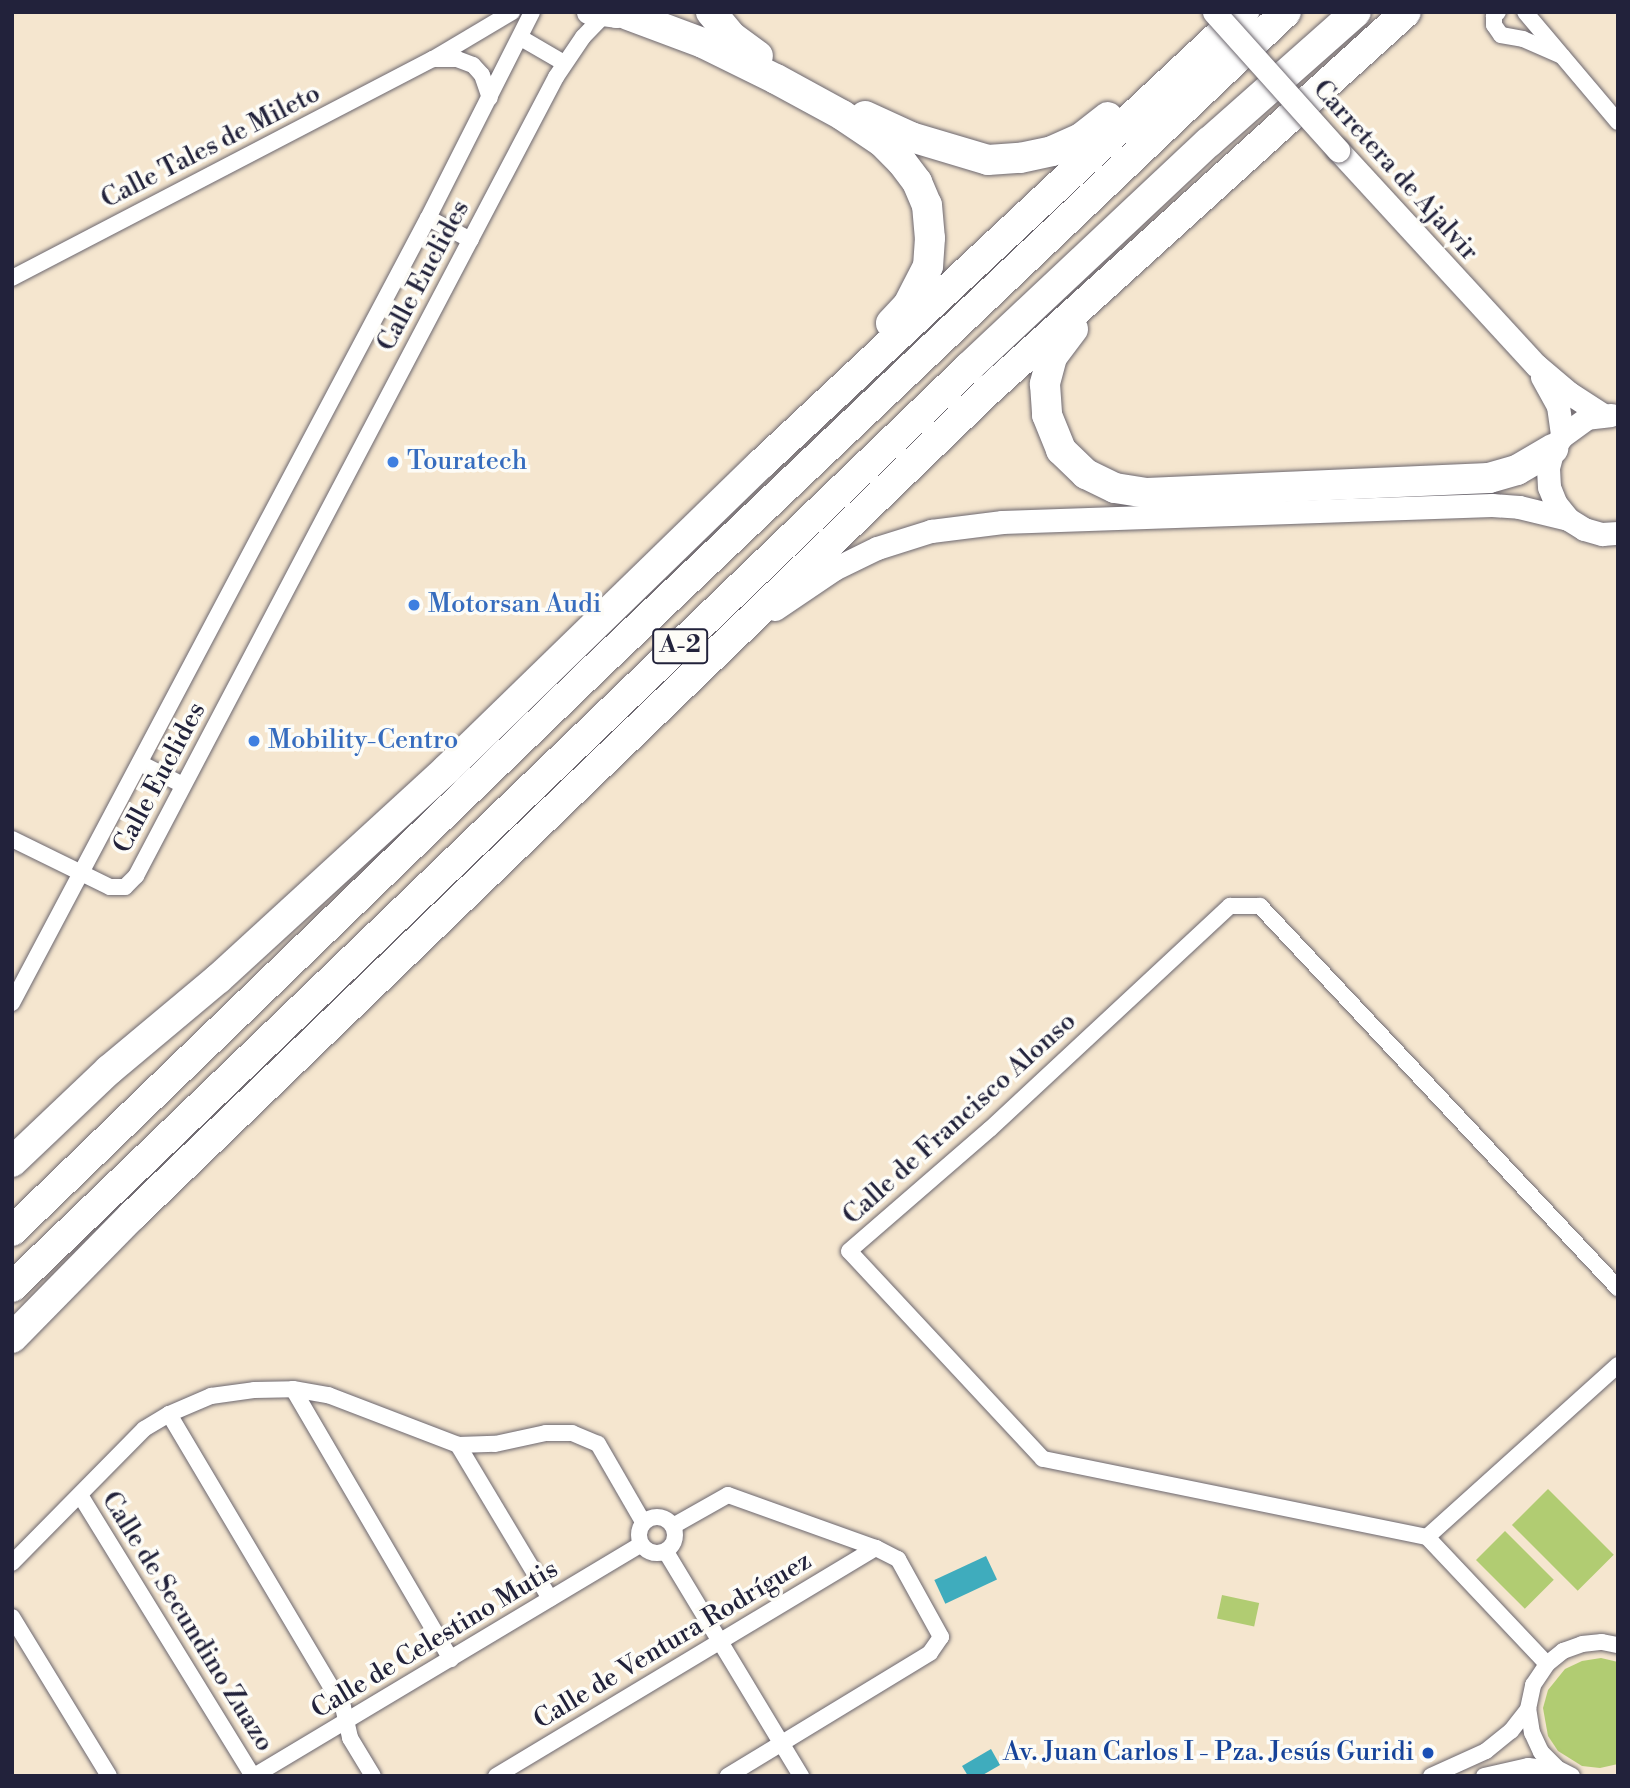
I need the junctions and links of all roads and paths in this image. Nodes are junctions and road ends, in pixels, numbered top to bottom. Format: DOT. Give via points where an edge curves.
graph roads {
  1 [pos="512,12"];
  2 [pos="532,12"];
  3 [pos="711,12"];
  4 [pos="1214,12"];
  5 [pos="1236,12"];
  6 [pos="1244,12"];
  7 [pos="1286,12"];
  8 [pos="1356,12"];
  9 [pos="1406,12"];
  10 [pos="1498,12"];
  11 [pos="1525,12"];
  12 [pos="616,14"];
  13 [pos="521,38"];
  14 [pos="1564,57"];
  15 [pos="433,59"];
  16 [pos="564,63"];
  17 [pos="490,98"];
  18 [pos="1616,121"];
  19 [pos="428,218"];
  20 [pos="471,240"];
  21 [pos="1132,258"];
  22 [pos="12,278"];
  23 [pos="1536,365"];
  24 [pos="1613,414"];
  25 [pos="1558,442"];
  26 [pos="761,464"];
  27 [pos="1568,519"];
  28 [pos="1618,533"];
  29 [pos="746,627"];
  30 [pos="140,762"];
  31 [pos="183,785"];
  32 [pos="12,839"];
  33 [pos="80,874"];
  34 [pos="12,1003"];
  35 [pos="109,1070"];
  36 [pos="12,1136"];
  37 [pos="12,1162"];
  38 [pos="132,1216"];
  39 [pos="12,1231"];
  40 [pos="12,1287"];
  41 [pos="1618,1288"];
  42 [pos="12,1322"];
  43 [pos="12,1338"];
  44 [pos="1618,1365"];
  45 [pos="293,1389"];
  46 [pos="169,1414"];
  47 [pos="458,1444"];
  48 [pos="80,1495"];
  49 [pos="643,1522"];
  50 [pos="673,1525"];
  51 [pos="1427,1537"];
  52 [pos="640,1545"];
  53 [pos="876,1548"];
  54 [pos="666,1552"];
  55 [pos="12,1563"];
  56 [pos="550,1599"];
  57 [pos="12,1617"];
  58 [pos="721,1640"];
  59 [pos="1618,1645"];
  60 [pos="451,1659"];
  61 [pos="1547,1664"];
  62 [pos="1528,1709"];
  63 [pos="348,1721"];
  64 [pos="782,1744"];
  65 [pos="1565,1772"];
  66 [pos="109,1776"];
  67 [pos="253,1776"];
  68 [pos="373,1776"];
  69 [pos="496,1776"];
  70 [pos="728,1776"];
  71 [pos="801,1776"];
  72 [pos="1432,1776"];
  73 [pos="1484,1776"];
  1 -- 15 [label="street, Calle Tales de Mileto"];
  2 -- 13 [label="street, Calle Euclides"];
  3 -- 5 [label="highway" via="748,50 843,106 911,137 988,160 1052,151 1082,138"];
  4 -- 23 [label="street, Carretera de Ajalvir, bridge"];
  6 -- 26 [label="highway"];
  7 -- 39 [label="highway, A-2" via="592,671"];
  8 -- 40 [label="highway, A-2" via="1209,142 969,367"];
  9 -- 21 [label="highway"];
  10 -- 14 [label="street" via="1494,25 1501,35"];
  11 -- 14 [label="street"];
  12 -- 16 [label="street, Calle Euclides"];
  12 -- 26 [label="highway" via="703,43 842,115 902,162 927,205 928,266 908,305"];
  13 -- 16 [label="street"];
  13 -- 17 [label="street, Calle Euclides"];
  14 -- 18 [label="street"];
  15 -- 17 [label="street" via="457,59 473,65"];
  15 -- 22 [label="street, Calle Tales de Mileto"];
  16 -- 20 [label="street, Calle Euclides"];
  17 -- 19 [label="street, Calle Euclides"];
  19 -- 20 [label="street"];
  19 -- 30 [label="street, Calle Euclides"];
  20 -- 31 [label="street, Calle Euclides"];
  21 -- 25 [label="highway" via="1052,357 1045,384 1047,415 1061,450 1086,474 1115,488 1147,493 1489,478 1517,470"];
  21 -- 29 [label="highway"];
  23 -- 24 [label="street, Carretera de Ajalvir" via="1569,393"];
  23 -- 25 [label="street, Carretera de Ajalvir" via="1558,406"];
  24 -- 25 [label="street" via="1574,425"];
  25 -- 27 [label="street, Carretera de Ajalvir" via="1548,468 1549,487"];
  26 -- 35 [label="highway" via="447,769 218,979"];
  27 -- 28 [label="street" via="1584,529"];
  27 -- 29 [label="street" via="1492,505 1002,522 943,530 877,548"];
  29 -- 38 [label="highway"];
  30 -- 31 [label="street"];
  30 -- 33 [label="street, Calle Euclides"];
  31 -- 33 [label="street, Calle Euclides" via="136,876 125,887 110,887"];
  32 -- 33 [label="street"];
  33 -- 34 [label="street"];
  35 -- 36 [label="highway" via="44,1106"];
  35 -- 37 [label="highway"];
  38 -- 42 [label="highway"];
  38 -- 43 [label="highway"];
  41 -- 51 [label="street, Calle de Francisco Alonso" via="1260,906 1230,906 990,1129 849,1251 1043,1460"];
  44 -- 51 [label="street"];
  45 -- 46 [label="street" via="211,1396"];
  45 -- 47 [label="street" via="328,1395"];
  45 -- 60 [label="street"];
  46 -- 48 [label="street" via="144,1429"];
  46 -- 63 [label="street"];
  47 -- 49 [label="street" via="495,1444 546,1433 572,1433 598,1444"];
  47 -- 56 [label="street"];
  48 -- 55 [label="street"];
  48 -- 67 [label="street, Calle de Secundino Zuazo"];
  49 -- 50 [label="street" via="655,1516"];
  49 -- 52 [label="street" via="638,1533"];
  50 -- 53 [label="street" via="728,1495"];
  50 -- 54 [label="street" via="676,1533"];
  51 -- 61 [label="street"];
  52 -- 54 [label="street" via="648,1553"];
  52 -- 56 [label="street, Calle de Celestino Mutis"];
  53 -- 58 [label="street, Calle de Ventura Rodríguez"];
  53 -- 64 [label="street" via="898,1559 941,1637 930,1653"];
  54 -- 58 [label="street"];
  56 -- 60 [label="street, Calle de Celestino Mutis"];
  57 -- 66 [label="street"];
  58 -- 64 [label="street"];
  58 -- 69 [label="street, Calle de Ventura Rodríguez"];
  59 -- 61 [label="street" via="1582,1644"];
  60 -- 63 [label="street, Calle de Celestino Mutis"];
  61 -- 62 [label="street" via="1534,1685"];
  62 -- 65 [label="street" via="1541,1752"];
  62 -- 72 [label="street" via="1511,1731 1486,1751"];
  63 -- 67 [label="street, Calle de Celestino Mutis"];
  63 -- 68 [label="street" via="350,1738"];
  64 -- 70 [label="street"];
  64 -- 71 [label="street"];
  65 -- 73 [label="street" via="1528,1766"];
}
